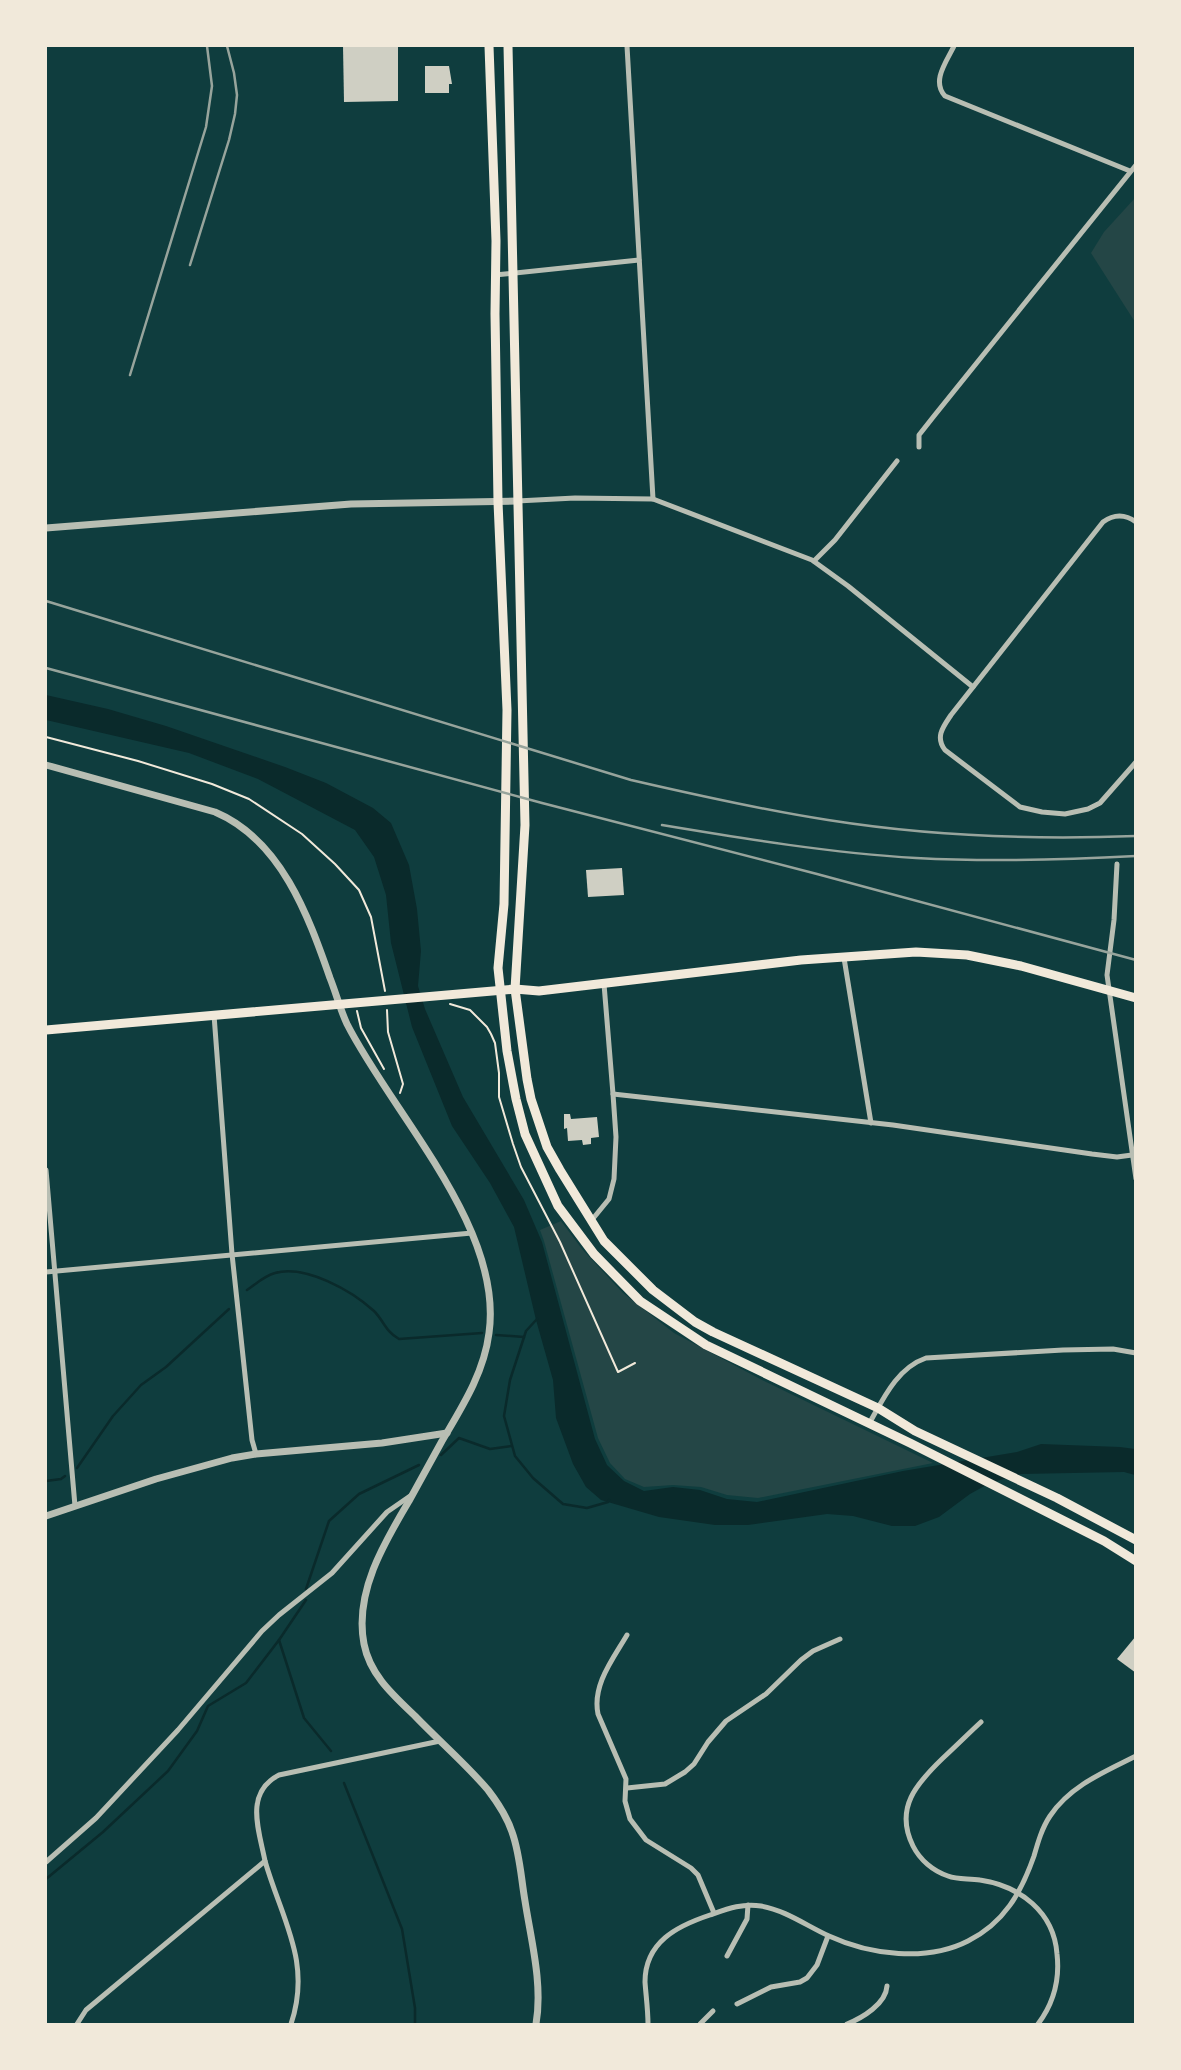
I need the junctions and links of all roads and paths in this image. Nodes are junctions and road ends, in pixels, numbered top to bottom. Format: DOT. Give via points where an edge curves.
graph roads {
  1 [pos="489,46"];
  2 [pos="508,46"];
  3 [pos="627,46"];
  4 [pos="954,46"];
  5 [pos="1136,165"];
  6 [pos="1130,171"];
  7 [pos="639,260"];
  8 [pos="512,273"];
  9 [pos="495,275"];
  10 [pos="919,447"];
  11 [pos="897,461"];
  12 [pos="653,499"];
  13 [pos="517,501"];
  14 [pos="498,502"];
  15 [pos="1136,522"];
  16 [pos="46,528"];
  17 [pos="814,561"];
  18 [pos="973,687"];
  19 [pos="1136,762"];
  20 [pos="46,765"];
  21 [pos="1118,864"];
  22 [pos="844,958"];
  23 [pos="604,984"];
  24 [pos="515,989"];
  25 [pos="500,990"];
  26 [pos="1110,991"];
  27 [pos="1136,998"];
  28 [pos="340,1004"];
  29 [pos="214,1015"];
  30 [pos="46,1030"];
  31 [pos="613,1094"];
  32 [pos="872,1123"];
  33 [pos="1132,1156"];
  34 [pos="46,1170"];
  35 [pos="1136,1179"];
  36 [pos="591,1221"];
  37 [pos="472,1233"];
  38 [pos="232,1254"];
  39 [pos="55,1271"];
  40 [pos="46,1272"];
  41 [pos="1136,1353"];
  42 [pos="878,1408"];
  43 [pos="869,1424"];
  44 [pos="447,1433"];
  45 [pos="256,1454"];
  46 [pos="413,1494"];
  47 [pos="75,1506"];
  48 [pos="46,1516"];
  49 [pos="1136,1540"];
  50 [pos="1136,1561"];
  51 [pos="627,1635"];
  52 [pos="840,1639"];
  53 [pos="981,1722"];
  54 [pos="440,1741"];
  55 [pos="1136,1756"];
  56 [pos="627,1788"];
  57 [pos="265,1861"];
  58 [pos="46,1862"];
  59 [pos="1019,1893"];
  60 [pos="748,1905"];
  61 [pos="714,1913"];
  62 [pos="828,1936"];
  63 [pos="727,1956"];
  64 [pos="887,1986"];
  65 [pos="737,2004"];
  66 [pos="713,2011"];
  67 [pos="77,2025"];
  68 [pos="291,2025"];
  69 [pos="536,2025"];
  70 [pos="648,2025"];
  71 [pos="701,2025"];
  72 [pos="847,2025"];
  73 [pos="1038,2025"];
  1 -- 9 [label="main road"];
  2 -- 8 [label="main road"];
  3 -- 7 [label="street"];
  4 -- 6 [label="street" via="938,81 944,96"];
  5 -- 6 [label="street"];
  6 -- 10 [label="street" via="919,435"];
  7 -- 8 [label="street"];
  7 -- 12 [label="street"];
  8 -- 9 [label="street"];
  8 -- 13 [label="main road"];
  9 -- 14 [label="main road"];
  11 -- 17 [label="street"];
  12 -- 13 [label="street"];
  12 -- 17 [label="street"];
  13 -- 14 [label="street"];
  13 -- 24 [label="main road" via="525,825"];
  14 -- 16 [label="street" via="351,504"];
  14 -- 25 [label="main road" via="507,710"];
  15 -- 18 [label="street" via="1123,516 1103,522"];
  17 -- 18 [label="street"];
  18 -- 19 [label="street" via="942,728 942,745 1020,807 1065,814 1088,809 1100,803"];
  20 -- 28 [label="street" via="215,812 239,824 281,869 308,917"];
  21 -- 26 [label="street" via="1107,975"];
  22 -- 23 [label="main road"];
  22 -- 26 [label="main road" via="967,955"];
  22 -- 32 [label="street"];
  23 -- 24 [label="main road"];
  23 -- 31 [label="street"];
  24 -- 25 [label="main road"];
  24 -- 36 [label="main road" via="527,1079 541,1130"];
  25 -- 28 [label="main road"];
  25 -- 43 [label="main road" via="507,1051 525,1134 558,1206 594,1254 640,1301 695,1339"];
  26 -- 27 [label="main road"];
  26 -- 33 [label="street"];
  28 -- 29 [label="main road"];
  28 -- 37 [label="street" via="345,1021"];
  29 -- 30 [label="main road"];
  29 -- 38 [label="street"];
  31 -- 32 [label="street"];
  31 -- 36 [label="street" via="612,1189"];
  32 -- 33 [label="street"];
  33 -- 35 [label="street"];
  34 -- 39 [label="street"];
  36 -- 42 [label="main road" via="622,1260 695,1322"];
  37 -- 38 [label="street"];
  37 -- 44 [label="street" via="489,1286 489,1338 476,1379"];
  38 -- 39 [label="street"];
  38 -- 45 [label="street"];
  39 -- 40 [label="street"];
  39 -- 47 [label="street"];
  41 -- 42 [label="street" via="1063,1350 926,1358 899,1376"];
  42 -- 43 [label="street"];
  42 -- 49 [label="main road" via="915,1431"];
  43 -- 50 [label="main road"];
  44 -- 45 [label="street"];
  44 -- 46 [label="street"];
  45 -- 47 [label="street"];
  46 -- 54 [label="street" via="373,1569 362,1633 374,1673"];
  46 -- 58 [label="street" via="387,1512 325,1580 262,1631 96,1818"];
  47 -- 48 [label="street"];
  51 -- 56 [label="street" via="600,1683 596,1705"];
  52 -- 56 [label="street" via="813,1651 766,1694 726,1721 685,1772 665,1783"];
  53 -- 59 [label="street" via="918,1783 908,1803 907,1829 916,1852 940,1874 992,1882"];
  54 -- 57 [label="street" via="270,1780 259,1792 256,1808"];
  54 -- 69 [label="street" via="486,1788 512,1830 537,1986"];
  55 -- 59 [label="street" via="1073,1791 1050,1816"];
  56 -- 61 [label="street" via="626,1810 637,1830 698,1875"];
  57 -- 67 [label="street" via="86,2010"];
  57 -- 68 [label="street" via="298,1965 298,1998"];
  59 -- 62 [label="street" via="983,1933 939,1951 881,1951"];
  59 -- 73 [label="street" via="1044,1915 1057,1949 1055,1989"];
  60 -- 61 [label="street"];
  60 -- 62 [label="street" via="772,1909"];
  60 -- 63 [label="street" via="747,1919"];
  61 -- 70 [label="street" via="677,1928 653,1952 645,1982"];
  62 -- 65 [label="street" via="807,1978 771,1987"];
  64 -- 72 [label="street" via="884,1998"];
  66 -- 71 [label="street"];
}
